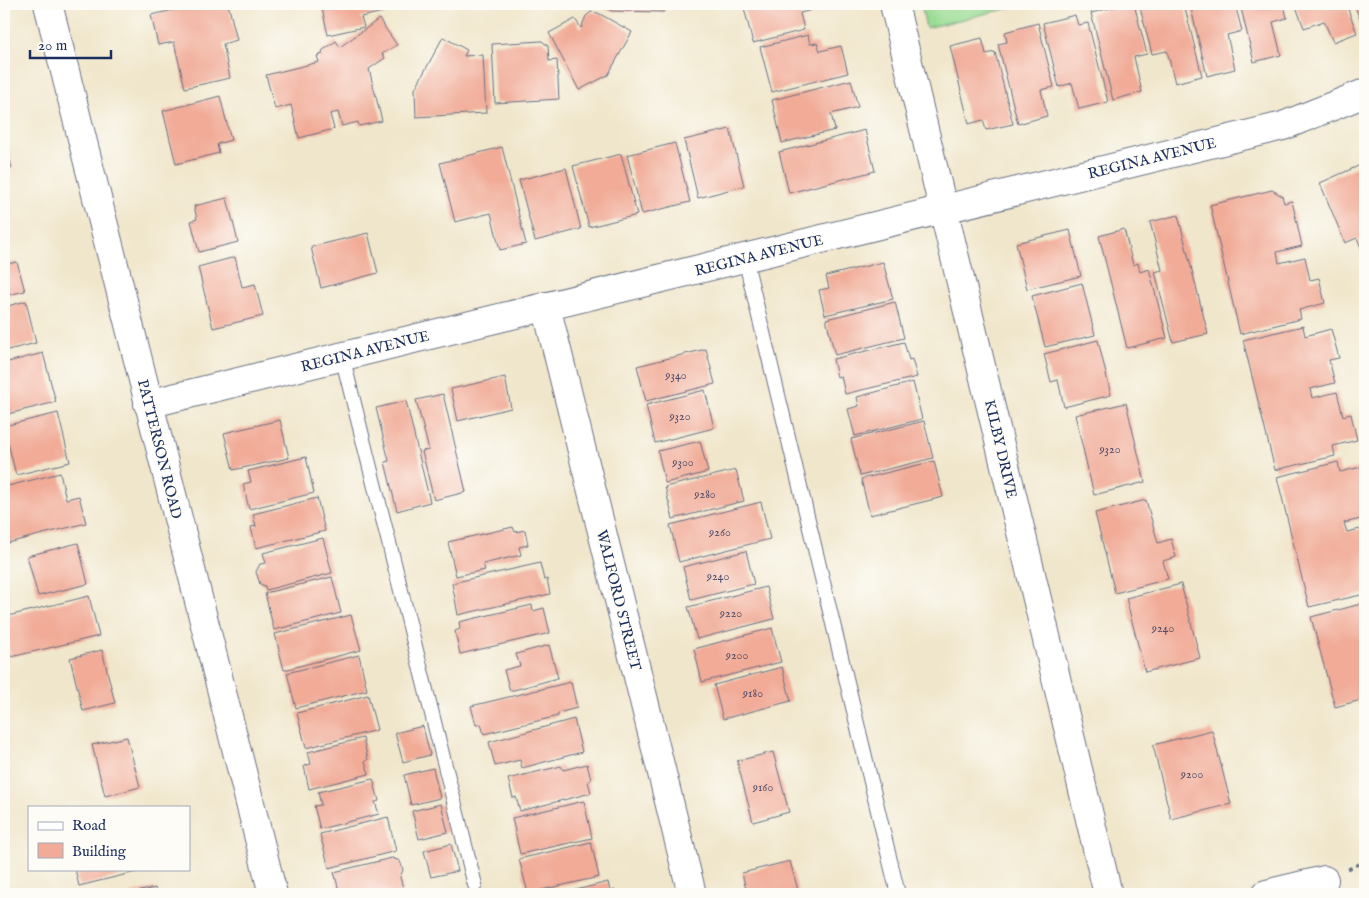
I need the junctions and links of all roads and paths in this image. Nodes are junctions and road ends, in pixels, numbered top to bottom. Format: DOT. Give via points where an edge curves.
graph roads {
  1 [pos="48,4"];
  2 [pos="894,4"];
  3 [pos="1365,93"];
  4 [pos="943,210"];
  5 [pos="745,258"];
  6 [pos="546,306"];
  7 [pos="342,356"];
  8 [pos="148,404"];
  9 [pos="1324,880"];
  10 [pos="475,885"];
  11 [pos="273,894"];
  12 [pos="692,894"];
  13 [pos="898,894"];
  14 [pos="1108,894"];
  15 [pos="1266,894"];
  1 -- 8 [label="street, PATTERSON ROAD"];
  2 -- 4 [label="street, KILBY DRIVE"];
  3 -- 4 [label="street, REGINA AVENUE" via="1283,126"];
  4 -- 5 [label="street, REGINA AVENUE"];
  4 -- 14 [label="street, KILBY DRIVE"];
  5 -- 6 [label="street, REGINA AVENUE"];
  5 -- 13 [label="lane"];
  6 -- 7 [label="street, REGINA AVENUE"];
  6 -- 12 [label="street, WALFORD STREET"];
  7 -- 8 [label="street, REGINA AVENUE"];
  7 -- 10 [label="lane"];
  8 -- 11 [label="street, PATTERSON ROAD"];
  9 -- 15 [label="street"];
}
